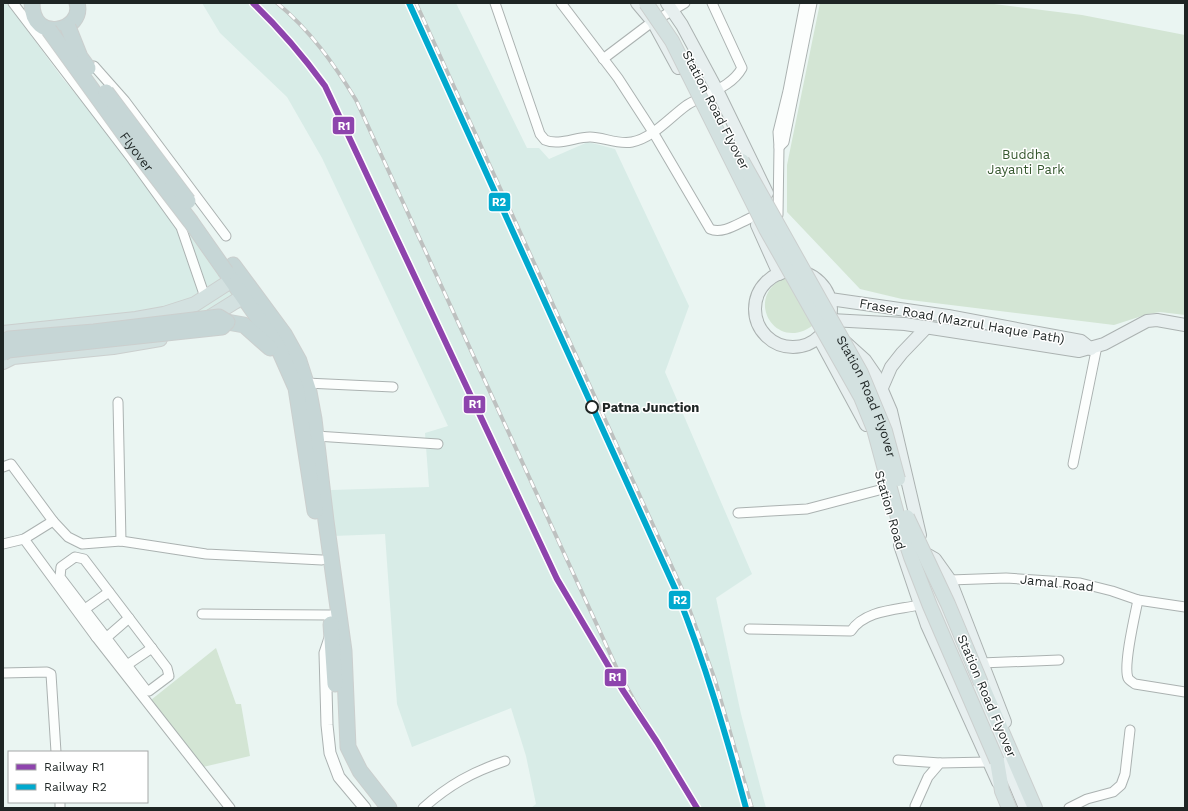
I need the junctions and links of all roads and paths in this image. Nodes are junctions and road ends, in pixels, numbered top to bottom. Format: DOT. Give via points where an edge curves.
graph roads {
  1 [pos="13,3"];
  2 [pos="32,3"];
  3 [pos="495,3"];
  4 [pos="561,3"];
  5 [pos="637,3"];
  6 [pos="646,3"];
  7 [pos="657,3"];
  8 [pos="685,3"];
  9 [pos="712,3"];
  10 [pos="804,3"];
  11 [pos="812,3"];
  12 [pos="79,4"];
  13 [pos="670,7"];
  14 [pos="653,22"];
  15 [pos="68,26"];
  16 [pos="49,30"];
  17 [pos="603,59"];
  18 [pos="64,71"];
  19 [pos="717,90"];
  20 [pos="697,100"];
  21 [pos="653,132"];
  22 [pos="779,147"];
  23 [pos="778,215"];
  24 [pos="753,217"];
  25 [pos="226,236"];
  26 [pos="794,270"];
  27 [pos="232,273"];
  28 [pos="779,274"];
  29 [pos="247,294"];
  30 [pos="205,297"];
  31 [pos="830,299"];
  32 [pos="115,321"];
  33 [pos="227,322"];
  34 [pos="829,324"];
  35 [pos="1185,325"];
  36 [pos="927,327"];
  37 [pos="3,333"];
  38 [pos="819,338"];
  39 [pos="3,342"];
  40 [pos="117,347"];
  41 [pos="1094,347"];
  42 [pos="3,353"];
  43 [pos="290,359"];
  44 [pos="3,362"];
  45 [pos="306,383"];
  46 [pos="393,387"];
  47 [pos="881,390"];
  48 [pos="118,402"];
  49 [pos="316,436"];
  50 [pos="438,444"];
  51 [pos="1073,464"];
  52 [pos="3,468"];
  53 [pos="883,489"];
  54 [pos="738,514"];
  55 [pos="53,521"];
  56 [pos="24,539"];
  57 [pos="121,541"];
  58 [pos="3,544"];
  59 [pos="928,555"];
  60 [pos="322,560"];
  61 [pos="905,561"];
  62 [pos="950,580"];
  63 [pos="109,592"];
  64 [pos="1138,600"];
  65 [pos="920,605"];
  66 [pos="1185,607"];
  67 [pos="85,609"];
  68 [pos="202,614"];
  69 [pos="129,618"];
  70 [pos="331,624"];
  71 [pos="749,629"];
  72 [pos="101,636"];
  73 [pos="152,648"];
  74 [pos="1059,660"];
  75 [pos="981,663"];
  76 [pos="127,665"];
  77 [pos="3,673"];
  78 [pos="1185,692"];
  79 [pos="1130,730"];
  80 [pos="56,751"];
  81 [pos="898,760"];
  82 [pos="505,761"];
  83 [pos="992,762"];
  84 [pos="940,763"];
  85 [pos="915,806"];
  86 [pos="230,808"];
  87 [pos="365,808"];
  88 [pos="377,808"];
  89 [pos="389,808"];
  90 [pos="423,808"];
  91 [pos="1009,808"];
  92 [pos="1026,808"];
  93 [pos="1035,808"];
  94 [pos="1041,808"];
  95 [pos="1069,808"];
  1 -- 18 [label="street"];
  2 -- 16 [label="highway, Flyover" via="32,14 38,23"];
  3 -- 21 [label="street" via="540,134 545,140 556,143 596,137 624,143"];
  4 -- 17 [label="street"];
  5 -- 14 [label="main road"];
  6 -- 83 [label="main road, Station Road Flyover, bridge" via="672,41 766,229 861,397 874,429 898,518 916,571"];
  7 -- 93 [label="main road, Station Road Flyover, bridge" via="686,50 768,209 861,373 885,431 908,520 948,604"];
  8 -- 13 [label="street"];
  9 -- 19 [label="street" via="742,68 738,75"];
  10 -- 22 [label="street" via="790,83 778,132"];
  11 -- 22 [label="street" via="784,142"];
  12 -- 15 [label="highway" via="76,18"];
  13 -- 14 [label="street"];
  13 -- 19 [label="main road"];
  14 -- 17 [label="street"];
  14 -- 20 [label="main road"];
  15 -- 16 [label="highway"];
  15 -- 27 [label="highway, Flyover, bridge" via="80,57 174,182"];
  16 -- 27 [label="highway, Flyover, bridge" via="132,145"];
  17 -- 21 [label="street"];
  18 -- 25 [label="street" via="94,66 125,102"];
  18 -- 30 [label="street" via="181,227"];
  19 -- 20 [label="street"];
  19 -- 23 [label="main road"];
  20 -- 21 [label="street"];
  20 -- 24 [label="main road"];
  21 -- 24 [label="street" via="710,229 715,232 721,231"];
  22 -- 23 [label="street"];
  23 -- 26 [label="main road"];
  24 -- 28 [label="main road"];
  26 -- 28 [label="main road"];
  26 -- 31 [label="main road" via="815,277"];
  27 -- 29 [label="highway"];
  27 -- 30 [label="main road"];
  28 -- 38 [label="main road" via="769,279 760,289 755,302 755,315 760,329 768,339 780,346 793,348 808,345"];
  29 -- 40 [label="main road" via="183,333 153,342"];
  29 -- 43 [label="highway" via="284,334"];
  30 -- 32 [label="main road" via="195,304 164,314"];
  31 -- 34 [label="main road"];
  31 -- 41 [label="main road, Fraser Road (Mazrul Haque Path)" via="948,316 1081,341"];
  32 -- 37 [label="main road"];
  32 -- 40 [label="main road"];
  33 -- 39 [label="highway, bridge" via="219,317 9,339"];
  33 -- 42 [label="highway, bridge" via="222,327 8,350"];
  33 -- 43 [label="highway" via="244,325"];
  34 -- 36 [label="main road, Fraser Road (Mazrul Haque Path)"];
  34 -- 38 [label="main road"];
  34 -- 47 [label="main road" via="865,360 876,376"];
  35 -- 41 [label="main road, Fraser Road (Mazrul Haque Path)" via="1157,320 1147,321"];
  36 -- 41 [label="main road, Fraser Road (Mazrul Haque Path)" via="1079,351"];
  36 -- 47 [label="main road" via="891,367"];
  38 -- 53 [label="main road, Station Road" via="867,429"];
  40 -- 44 [label="main road" via="13,357"];
  41 -- 51 [label="street"];
  43 -- 45 [label="highway"];
  43 -- 60 [label="highway"];
  45 -- 46 [label="street"];
  45 -- 49 [label="highway"];
  47 -- 59 [label="main road" via="896,427 912,506"];
  48 -- 57 [label="street"];
  49 -- 50 [label="street"];
  49 -- 89 [label="highway" via="344,651 348,747 360,771"];
  52 -- 55 [label="street" via="11,464"];
  53 -- 54 [label="street" via="807,509"];
  53 -- 61 [label="main road, Station Road"];
  55 -- 56 [label="street"];
  55 -- 57 [label="street" via="68,536 82,544"];
  56 -- 58 [label="street"];
  56 -- 72 [label="street"];
  57 -- 60 [label="street" via="206,554"];
  59 -- 61 [label="main road, Station Road"];
  59 -- 62 [label="main road" via="935,559"];
  59 -- 92 [label="main road" via="937,597"];
  60 -- 70 [label="highway"];
  61 -- 65 [label="main road"];
  62 -- 64 [label="street, Jamal Road" via="1006,578 1080,583"];
  62 -- 75 [label="main road"];
  63 -- 67 [label="street"];
  63 -- 67 [label="street" via="84,559 75,557 61,567 60,577"];
  63 -- 69 [label="street"];
  64 -- 66 [label="street, Jamal Road"];
  64 -- 78 [label="street" via="1130,643 1128,679 1134,684"];
  65 -- 71 [label="street" via="869,615 861,619 850,631"];
  65 -- 83 [label="main road"];
  67 -- 72 [label="street"];
  68 -- 70 [label="street"];
  69 -- 72 [label="street"];
  69 -- 73 [label="street"];
  70 -- 87 [label="street" via="325,653 330,753 339,777"];
  70 -- 88 [label="highway" via="340,745 355,778"];
  72 -- 76 [label="street"];
  72 -- 86 [label="street"];
  73 -- 76 [label="street"];
  73 -- 76 [label="street" via="169,672 169,676 153,689 146,690"];
  74 -- 75 [label="street"];
  75 -- 94 [label="main road"];
  77 -- 80 [label="street" via="51,674"];
  79 -- 95 [label="street" via="1125,774 1121,785 1113,792 1087,799"];
  81 -- 84 [label="street"];
  82 -- 90 [label="street" via="470,774"];
  83 -- 84 [label="street"];
  83 -- 91 [label="main road, Station Road Flyover"];
  84 -- 85 [label="street" via="928,777"];
}
